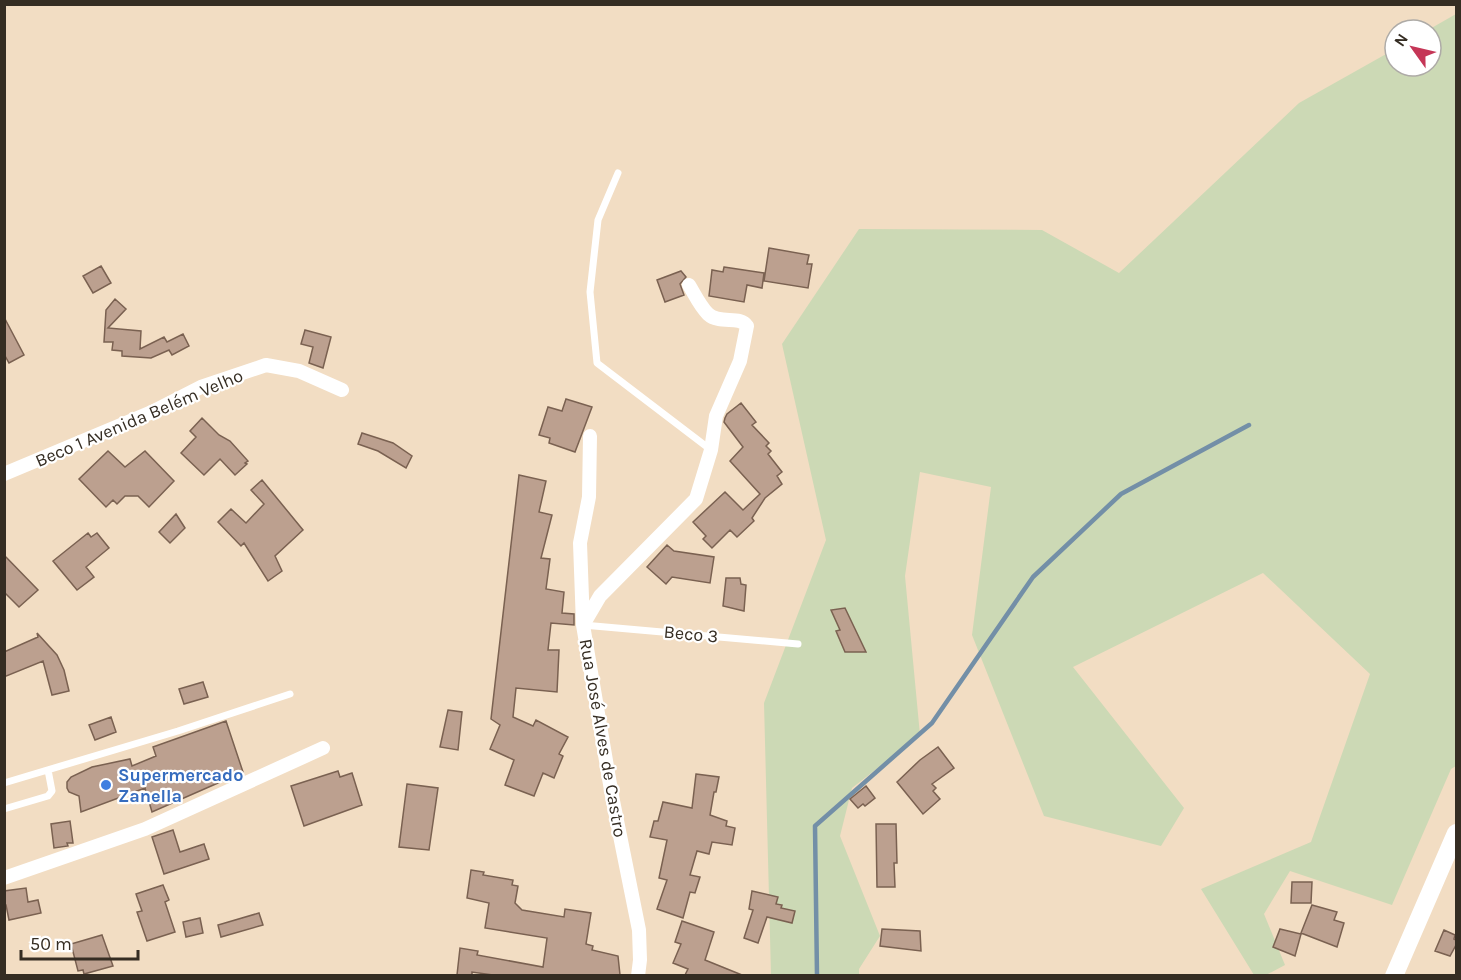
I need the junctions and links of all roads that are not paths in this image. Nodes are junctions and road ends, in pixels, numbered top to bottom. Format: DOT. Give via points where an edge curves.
graph roads {
  1 [pos="618,173"];
  2 [pos="689,285"];
  3 [pos="342,390"];
  4 [pos="590,436"];
  5 [pos="711,450"];
  6 [pos="4,474"];
  7 [pos="583,625"];
  8 [pos="798,644"];
  9 [pos="290,694"];
  10 [pos="323,748"];
  11 [pos="48,770"];
  12 [pos="4,783"];
  13 [pos="4,809"];
  14 [pos="1456,833"];
  15 [pos="4,878"];
  16 [pos="638,975"];
  17 [pos="1394,975"];
  1 -- 5 [label="lane" via="598,220 590,292 597,363"];
  2 -- 5 [label="street, Rua José Alves de Castro" via="709,315 718,320 740,320 747,326 740,361 716,416"];
  3 -- 6 [label="street, Beco 1 Avenida Belém Velho" via="299,371 266,365 201,387 152,412"];
  4 -- 7 [label="street" via="589,497 580,543"];
  5 -- 7 [label="street, Rua José Alves de Castro" via="696,499 600,597"];
  7 -- 8 [label="lane, Beco 3"];
  7 -- 16 [label="street, Rua José Alves de Castro" via="639,930"];
  9 -- 11 [label="lane"];
  10 -- 15 [label="street" via="145,829"];
  11 -- 12 [label="lane"];
  11 -- 13 [label="lane" via="52,791 48,796"];
  14 -- 17 [label="main road"];
}
